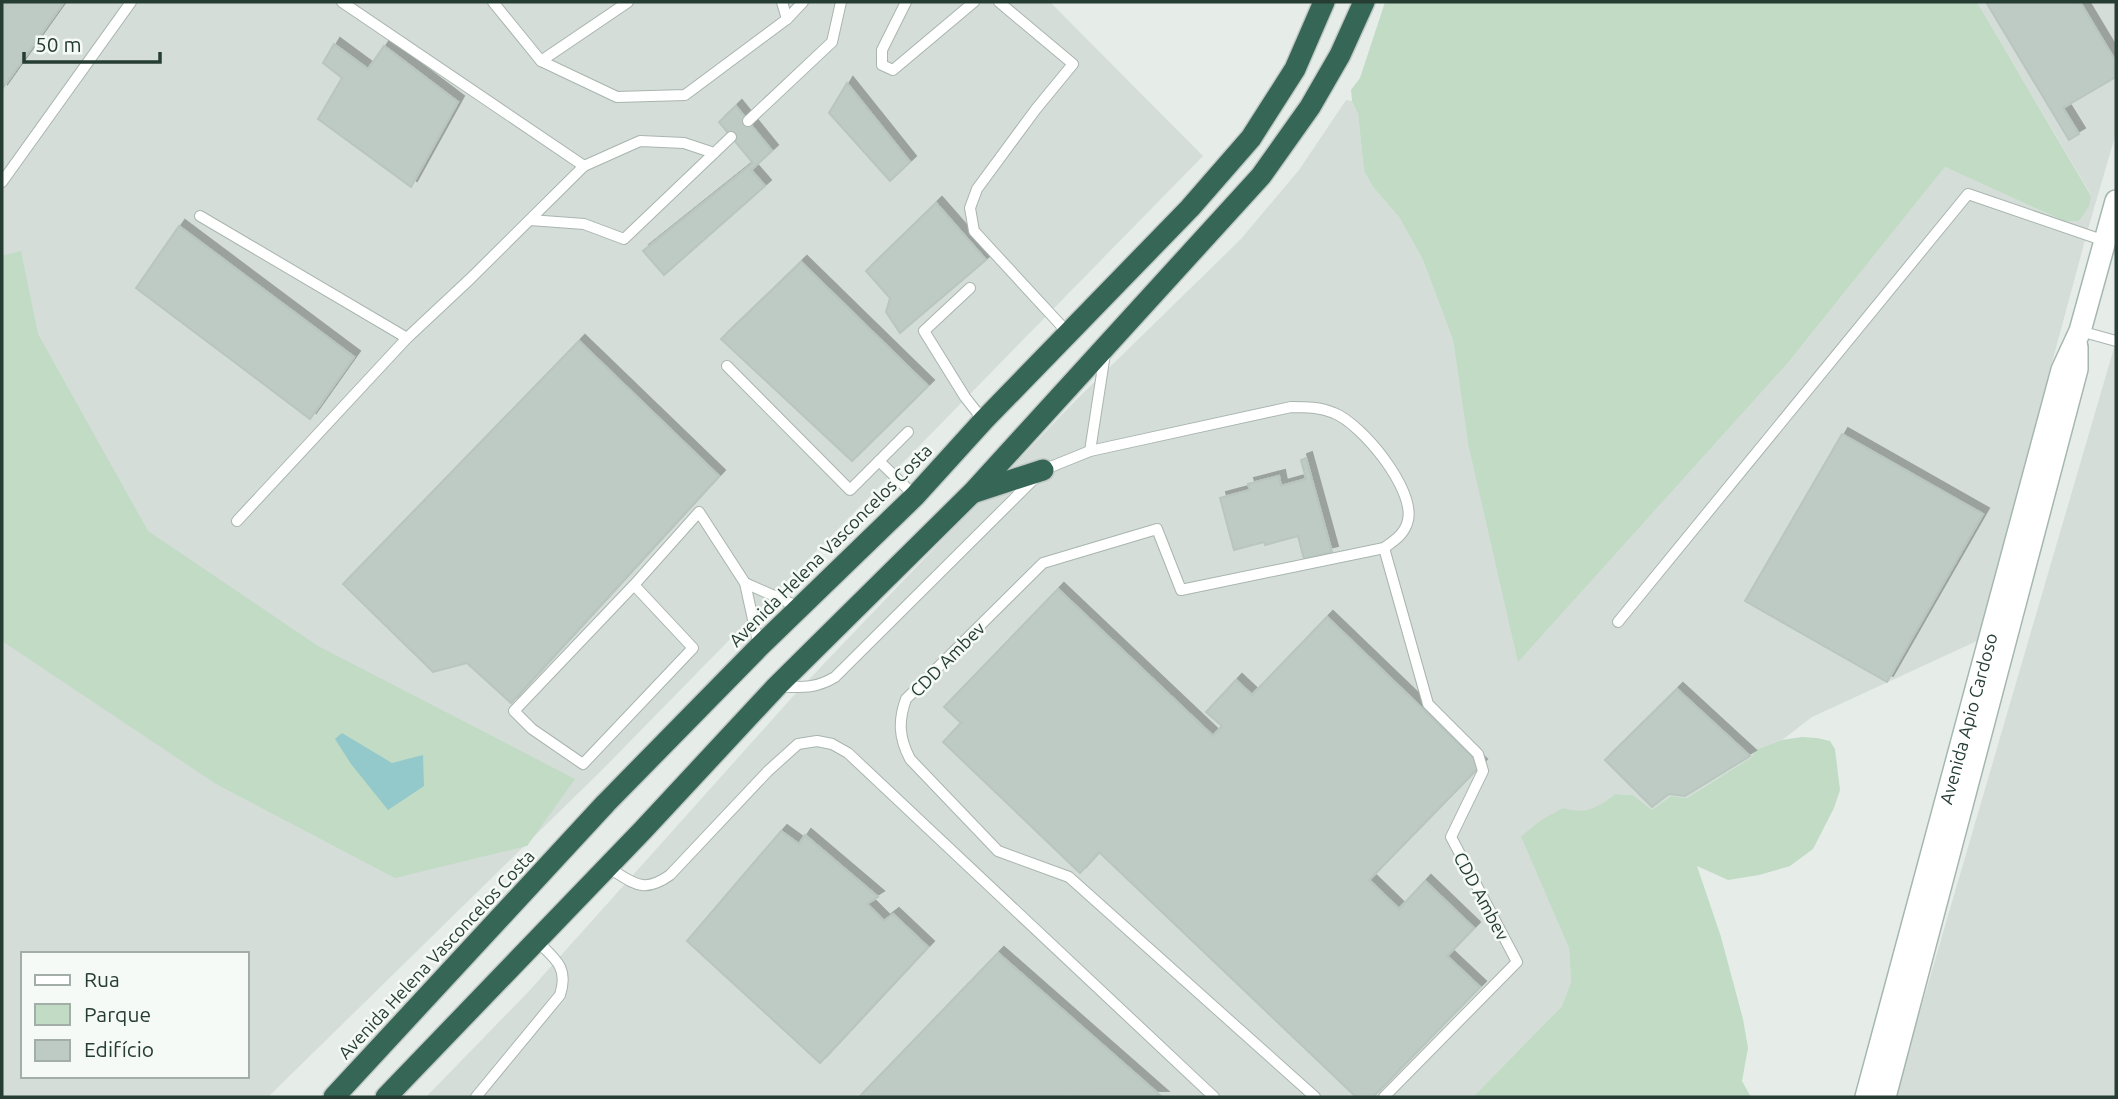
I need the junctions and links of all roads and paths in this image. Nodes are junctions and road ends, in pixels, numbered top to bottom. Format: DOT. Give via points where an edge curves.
graph roads {
  1 [pos="131,2"];
  2 [pos="342,2"];
  3 [pos="493,2"];
  4 [pos="628,2"];
  5 [pos="782,2"];
  6 [pos="803,2"];
  7 [pos="841,2"];
  8 [pos="906,2"];
  9 [pos="974,2"];
  10 [pos="999,2"];
  11 [pos="1324,2"];
  12 [pos="1364,2"];
  13 [pos="787,19"];
  14 [pos="541,61"];
  15 [pos="748,121"];
  16 [pos="731,137"];
  17 [pos="714,153"];
  18 [pos="584,166"];
  19 [pos="2,182"];
  20 [pos="2116,201"];
  21 [pos="200,216"];
  22 [pos="530,220"];
  23 [pos="2105,241"];
  24 [pos="970,288"];
  25 [pos="1069,334"];
  26 [pos="2079,336"];
  27 [pos="407,338"];
  28 [pos="2116,341"];
  29 [pos="1107,344"];
  30 [pos="727,366"];
  31 [pos="984,421"];
  32 [pos="908,432"];
  33 [pos="1090,450"];
  34 [pos="879,461"];
  35 [pos="1043,470"];
  36 [pos="973,492"];
  37 [pos="915,496"];
  38 [pos="237,521"];
  39 [pos="1384,548"];
  40 [pos="745,583"];
  41 [pos="634,585"];
  42 [pos="800,607"];
  43 [pos="1618,622"];
  44 [pos="759,648"];
  45 [pos="776,687"];
  46 [pos="607,867"];
  47 [pos="537,940"];
  48 [pos="334,1097"];
  49 [pos="386,1097"];
  50 [pos="476,1097"];
  51 [pos="1214,1097"];
  52 [pos="1315,1097"];
  53 [pos="1384,1097"];
  54 [pos="1866,1097"];
  55 [pos="1885,1097"];
  1 -- 19 [label="lane"];
  2 -- 18 [label="lane"];
  3 -- 14 [label="lane"];
  4 -- 14 [label="lane"];
  5 -- 13 [label="lane"];
  6 -- 13 [label="lane"];
  7 -- 15 [label="lane" via="832,42"];
  8 -- 9 [label="lane" via="882,50 882,65 893,70"];
  10 -- 25 [label="lane" via="1073,64 977,189 970,208 974,231"];
  11 -- 25 [label="highway, Avenida Helena Vasconcelos Costa" via="1295,69 1251,138"];
  12 -- 29 [label="highway" via="1316,96 1261,176"];
  13 -- 14 [label="lane" via="685,96 617,97"];
  16 -- 17 [label="lane"];
  17 -- 18 [label="lane" via="684,143 640,141"];
  17 -- 22 [label="lane" via="624,239 584,223"];
  18 -- 22 [label="lane"];
  20 -- 23 [label="street, Avenida Apio Cardoso"];
  21 -- 27 [label="lane"];
  22 -- 27 [label="lane"];
  23 -- 26 [label="street, Avenida Apio Cardoso"];
  23 -- 43 [label="lane" via="1968,194"];
  24 -- 31 [label="lane" via="924,331"];
  25 -- 31 [label="highway, Avenida Helena Vasconcelos Costa"];
  26 -- 28 [label="lane"];
  26 -- 54 [label="street, Avenida Apio Cardoso" via="2062,370"];
  26 -- 55 [label="street, Avenida Apio Cardoso" via="2077,369"];
  27 -- 38 [label="lane"];
  29 -- 33 [label="lane"];
  29 -- 36 [label="highway"];
  30 -- 34 [label="lane" via="849,490"];
  31 -- 37 [label="highway, Avenida Helena Vasconcelos Costa"];
  32 -- 34 [label="lane"];
  33 -- 35 [label="lane"];
  33 -- 39 [label="lane" via="1291,407 1335,413 1367,437 1409,503 1408,521 1400,537"];
  34 -- 37 [label="lane"];
  35 -- 36 [label="highway"];
  35 -- 45 [label="lane" via="835,677 822,685"];
  36 -- 45 [label="highway"];
  37 -- 42 [label="highway, Avenida Helena Vasconcelos Costa"];
  39 -- 52 [label="lane, CDD Ambev" via="1181,590 1157,529 1043,563 906,699 901,715 900,734 910,759 999,851 1069,877"];
  39 -- 53 [label="lane, CDD Ambev" via="1428,704 1478,754 1483,771 1451,837 1517,962"];
  40 -- 41 [label="lane" via="699,512"];
  40 -- 42 [label="lane"];
  40 -- 44 [label="lane"];
  41 -- 41 [label="lane" via="514,710 583,764 693,648"];
  42 -- 44 [label="highway, Avenida Helena Vasconcelos Costa"];
  44 -- 48 [label="highway, Avenida Helena Vasconcelos Costa" via="606,803"];
  45 -- 46 [label="highway"];
  46 -- 47 [label="highway"];
  46 -- 51 [label="lane" via="640,886 656,885 798,744 832,744 848,753"];
  47 -- 49 [label="highway"];
  47 -- 50 [label="lane" via="561,966 565,981 560,995"];
}
